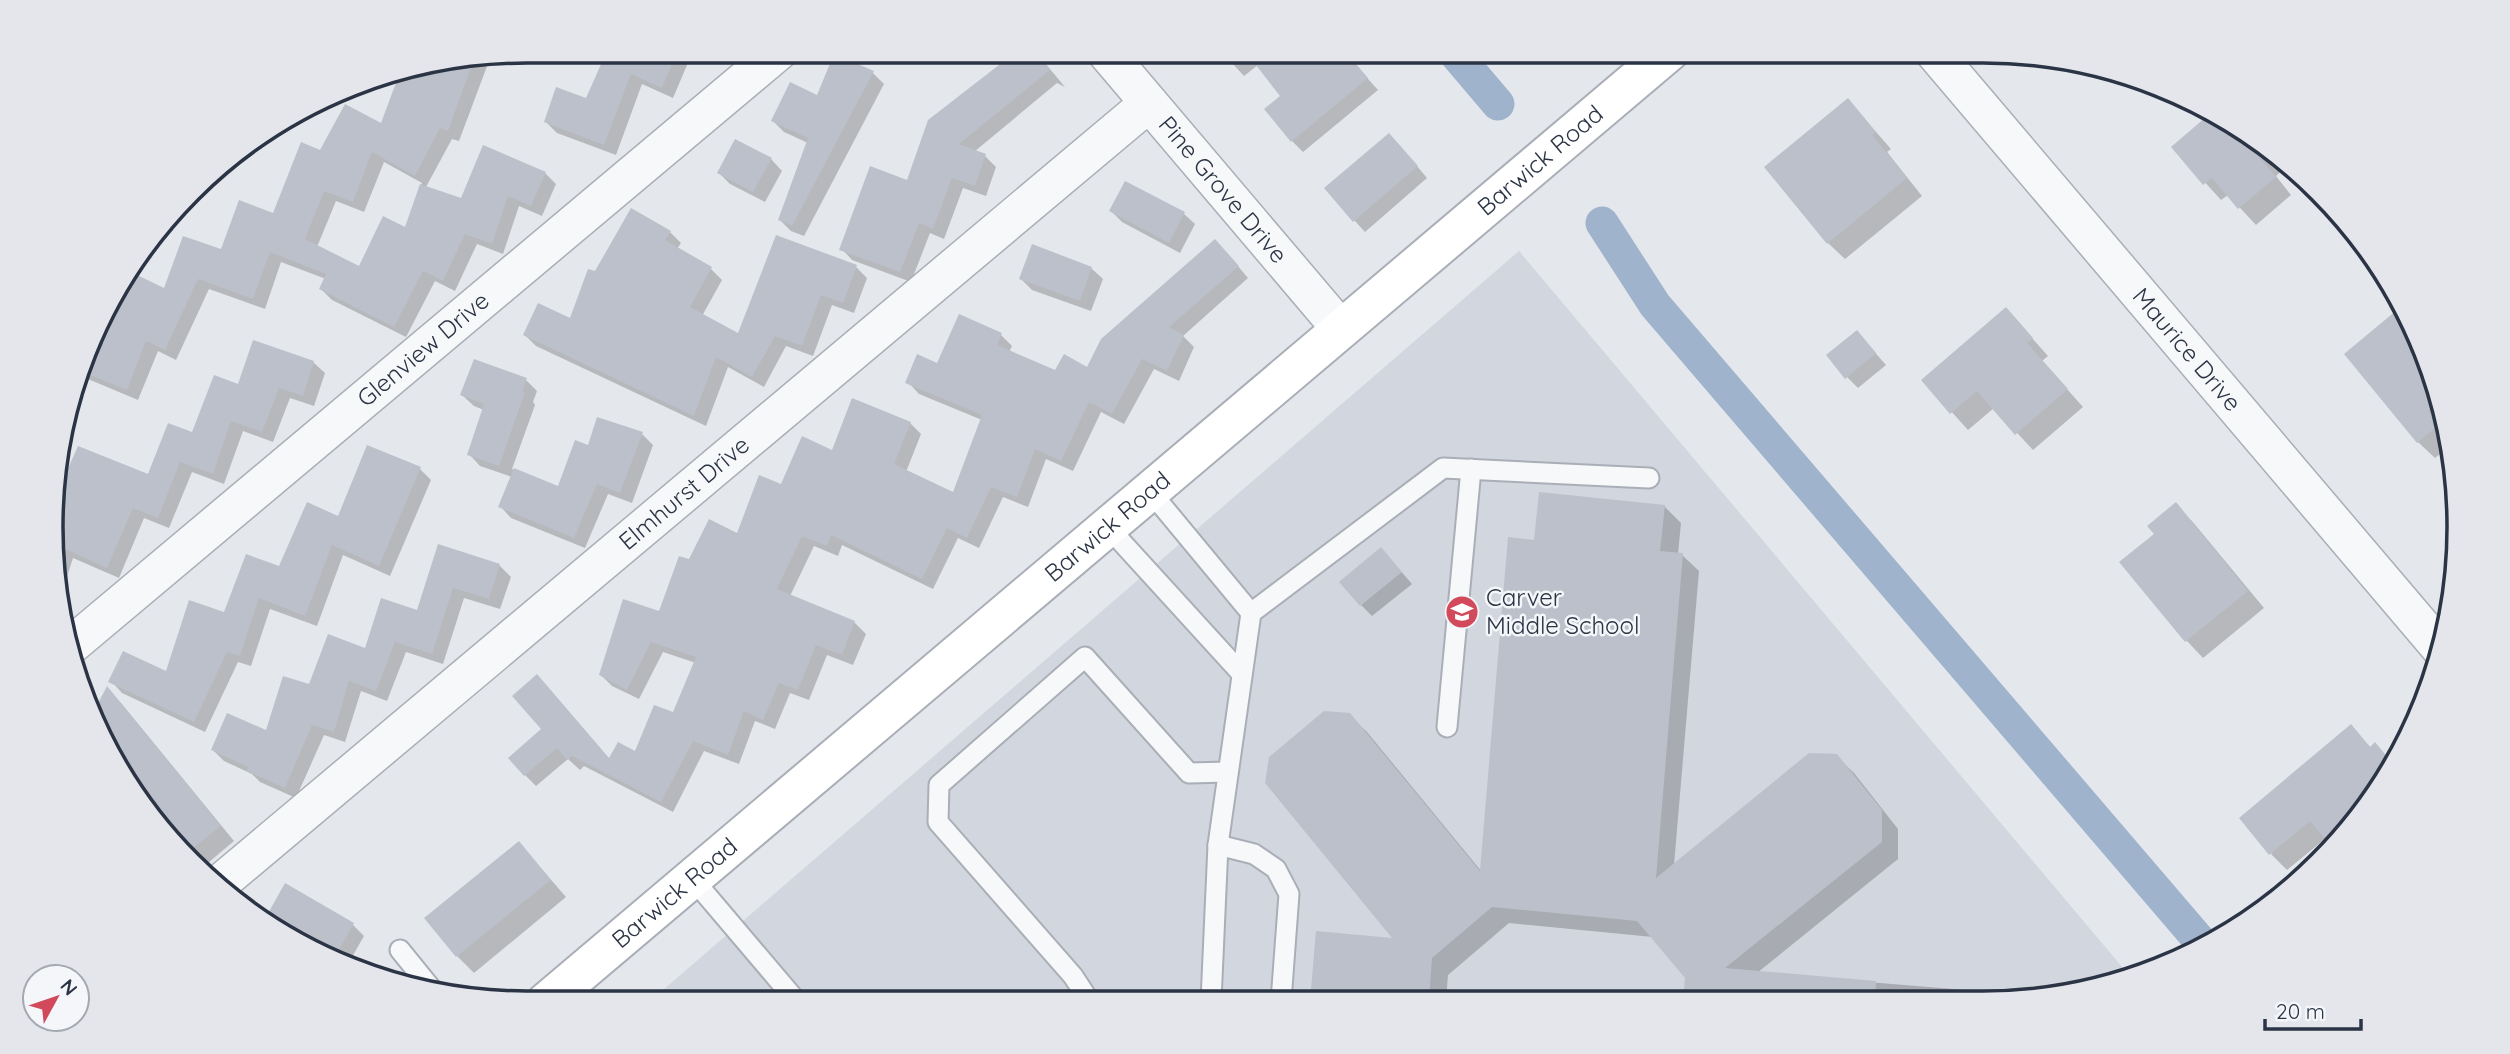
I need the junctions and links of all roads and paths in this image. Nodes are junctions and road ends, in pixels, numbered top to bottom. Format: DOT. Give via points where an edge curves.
graph roads {
  1 [pos="765,63"];
  2 [pos="1115,63"];
  3 [pos="1656,63"];
  4 [pos="1943,63"];
  5 [pos="1149,103"];
  6 [pos="1340,328"];
  7 [pos="1471,469"];
  8 [pos="1649,478"];
  9 [pos="1149,490"];
  10 [pos="1107,526"];
  11 [pos="1251,613"];
  12 [pos="2433,639"];
  13 [pos="77,640"];
  14 [pos="1242,674"];
  15 [pos="1447,727"];
  16 [pos="1228,772"];
  17 [pos="1217,845"];
  18 [pos="692,878"];
  19 [pos="225,879"];
  20 [pos="400,950"];
  21 [pos="423,979"];
  22 [pos="559,991"];
  23 [pos="788,991"];
  24 [pos="1083,991"];
  25 [pos="1211,991"];
  26 [pos="1283,991"];
  1 -- 13 [label="street, Glenview Drive"];
  2 -- 5 [label="street, Pine Grove Drive"];
  3 -- 6 [label="street, Barwick Road"];
  4 -- 12 [label="street, Maurice Drive"];
  5 -- 6 [label="street, Pine Grove Drive"];
  5 -- 19 [label="street, Elmhurst Drive"];
  6 -- 9 [label="street, Barwick Road"];
  7 -- 8 [label="lane"];
  7 -- 11 [label="lane" via="1443,468"];
  7 -- 15 [label="lane"];
  9 -- 10 [label="street, Barwick Road"];
  9 -- 11 [label="lane"];
  10 -- 14 [label="lane"];
  10 -- 18 [label="street, Barwick Road"];
  11 -- 14 [label="lane"];
  14 -- 16 [label="lane"];
  16 -- 17 [label="lane"];
  16 -- 24 [label="lane" via="1189,773 1085,657 939,785 938,822"];
  17 -- 25 [label="lane"];
  17 -- 26 [label="lane" via="1254,854 1276,869 1289,894"];
  18 -- 22 [label="street, Barwick Road"];
  18 -- 23 [label="lane"];
  20 -- 21 [label="lane"];
}
